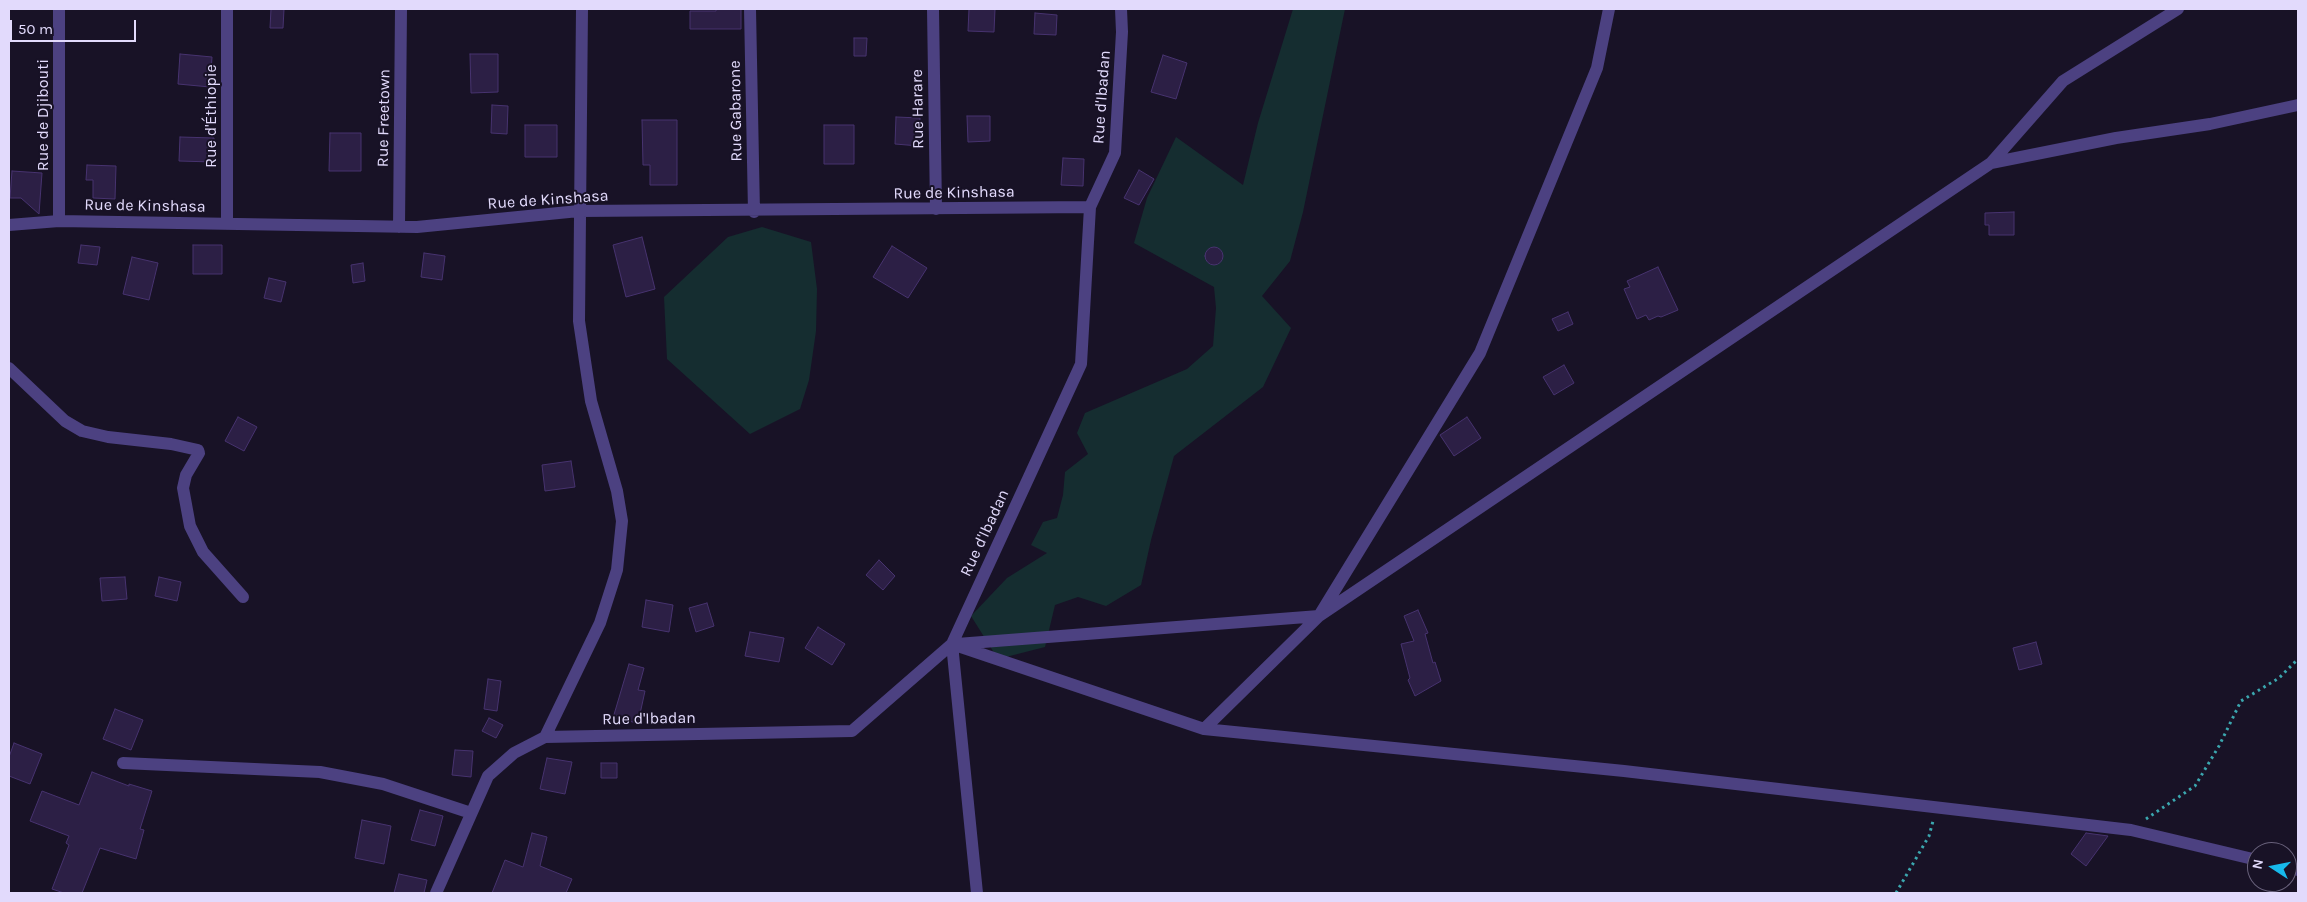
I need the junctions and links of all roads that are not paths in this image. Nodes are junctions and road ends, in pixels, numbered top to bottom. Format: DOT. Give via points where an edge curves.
graph roads {
  1 [pos="59,9"];
  2 [pos="227,9"];
  3 [pos="401,9"];
  4 [pos="582,9"];
  5 [pos="750,9"];
  6 [pos="933,9"];
  7 [pos="1121,9"];
  8 [pos="1610,9"];
  9 [pos="2178,9"];
  10 [pos="2298,105"];
  11 [pos="1991,162"];
  12 [pos="1090,207"];
  13 [pos="936,209"];
  14 [pos="579,211"];
  15 [pos="754,212"];
  16 [pos="59,221"];
  17 [pos="227,224"];
  18 [pos="9,225"];
  19 [pos="399,227"];
  20 [pos="9,368"];
  21 [pos="243,597"];
  22 [pos="1319,616"];
  23 [pos="952,644"];
  24 [pos="1204,729"];
  25 [pos="545,737"];
  26 [pos="123,764"];
  27 [pos="471,813"];
  28 [pos="2247,858"];
  29 [pos="436,893"];
  30 [pos="977,893"];
  1 -- 16 [label="street, Rue de Djibouti"];
  2 -- 17 [label="street, Rue d'Éthiopie"];
  3 -- 19 [label="street, Rue Freetown"];
  4 -- 14 [label="street"];
  5 -- 15 [label="street, Rue Gabarone"];
  6 -- 13 [label="street, Rue Harare"];
  7 -- 12 [label="street, Rue d'Ibadan" via="1115,153"];
  8 -- 22 [label="street" via="1597,68 1480,353"];
  9 -- 11 [label="street" via="2063,81"];
  10 -- 11 [label="street" via="2210,124"];
  11 -- 22 [label="street"];
  12 -- 13 [label="street, Rue de Kinshasa"];
  12 -- 23 [label="street, Rue d'Ibadan" via="1081,364"];
  13 -- 15 [label="street, Rue de Kinshasa"];
  14 -- 15 [label="street, Rue de Kinshasa"];
  14 -- 19 [label="street, Rue de Kinshasa"];
  14 -- 25 [label="street" via="579,321 591,401 617,490 622,522 617,570 600,623"];
  16 -- 17 [label="street, Rue de Kinshasa"];
  16 -- 18 [label="street, Rue de Kinshasa"];
  17 -- 19 [label="street, Rue de Kinshasa"];
  20 -- 21 [label="street" via="65,421 82,431 198,450 182,488 190,526 203,552"];
  22 -- 23 [label="street"];
  22 -- 24 [label="street"];
  23 -- 24 [label="street"];
  23 -- 25 [label="street, Rue d'Ibadan" via="852,731"];
  23 -- 30 [label="street"];
  24 -- 28 [label="street" via="1624,771 2131,830"];
  25 -- 27 [label="street" via="514,753 488,776"];
  26 -- 27 [label="street" via="320,772 383,784"];
  27 -- 29 [label="street"];
}
